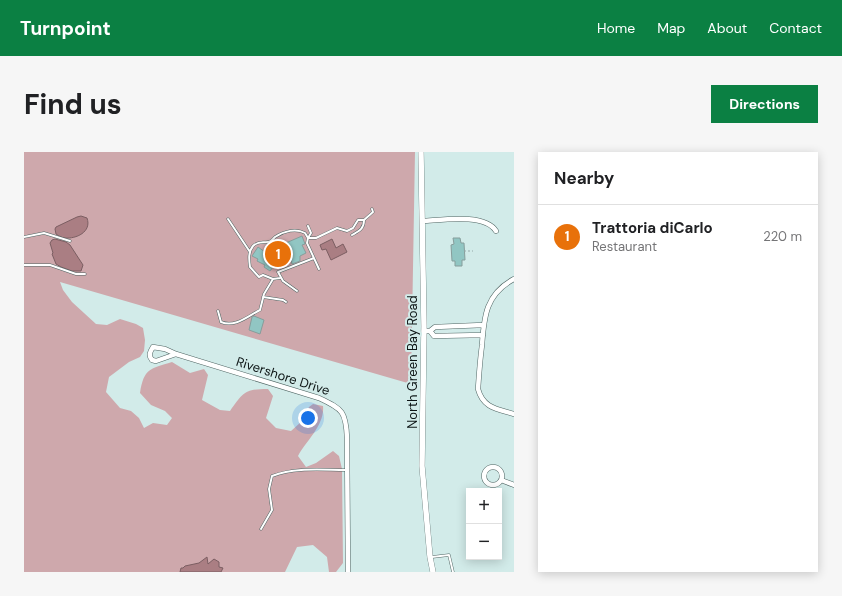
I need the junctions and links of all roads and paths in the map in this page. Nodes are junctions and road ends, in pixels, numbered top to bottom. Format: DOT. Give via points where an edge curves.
graph roads {
  1 [pos="421,152"];
  2 [pos="372,209"];
  3 [pos="228,219"];
  4 [pos="364,220"];
  5 [pos="423,221"];
  6 [pos="308,226"];
  7 [pos="496,231"];
  8 [pos="352,235"];
  9 [pos="24,237"];
  10 [pos="308,238"];
  11 [pos="70,241"];
  12 [pos="473,251"];
  13 [pos="250,252"];
  14 [pos="464,252"];
  15 [pos="314,258"];
  16 [pos="24,265"];
  17 [pos="319,269"];
  18 [pos="85,274"];
  19 [pos="280,278"];
  20 [pos="273,279"];
  21 [pos="514,279"];
  22 [pos="297,291"];
  23 [pos="263,297"];
  24 [pos="286,302"];
  25 [pos="218,311"];
  26 [pos="483,326"];
  27 [pos="424,331"];
  28 [pos="430,331"];
  29 [pos="483,335"];
  30 [pos="176,354"];
  31 [pos="514,414"];
  32 [pos="347,470"];
  33 [pos="501,480"];
  34 [pos="514,485"];
  35 [pos="261,530"];
  36 [pos="430,558"];
  37 [pos="348,572"];
  38 [pos="432,572"];
  39 [pos="453,572"];
  1 -- 5 [label="street, North Green Bay Road"];
  2 -- 4 [label="lane" via="373,214"];
  3 -- 13 [label="lane"];
  4 -- 8 [label="lane" via="362,229"];
  4 -- 10 [label="lane" via="358,220 353,228 347,231 337,228 316,238"];
  5 -- 7 [label="street" via="483,221"];
  5 -- 27 [label="street, North Green Bay Road"];
  6 -- 10 [label="lane" via="311,233"];
  9 -- 11 [label="lane" via="44,233"];
  10 -- 13 [label="lane" via="302,231 293,230 269,242 258,243"];
  10 -- 15 [label="lane" via="307,243"];
  12 -- 14 [label="path"];
  13 -- 20 [label="lane" via="252,270 259,277 263,275"];
  15 -- 17 [label="lane"];
  15 -- 19 [label="lane" via="278,272"];
  16 -- 18 [label="lane" via="50,265 76,274"];
  19 -- 20 [label="lane"];
  19 -- 22 [label="lane"];
  20 -- 23 [label="lane"];
  21 -- 26 [label="street" via="492,298 486,309"];
  23 -- 24 [label="lane"];
  23 -- 25 [label="lane" via="260,310 232,324 221,322"];
  26 -- 28 [label="street" via="435,327"];
  26 -- 29 [label="street"];
  27 -- 28 [label="street"];
  27 -- 36 [label="street, North Green Bay Road" via="422,466"];
  28 -- 29 [label="street" via="434,336"];
  29 -- 31 [label="street" via="478,389 480,396 490,407"];
  30 -- 30 [label="street, Rivershore Drive" via="153,347 150,358 156,361"];
  30 -- 32 [label="street, Rivershore Drive" via="320,398 336,406 343,414 347,425"];
  32 -- 35 [label="lane" via="286,471 272,476 269,489 272,510"];
  32 -- 37 [label="street, Rivershore Drive"];
  33 -- 34 [label="street"];
  36 -- 38 [label="street, North Green Bay Road"];
  36 -- 39 [label="lane" via="449,555"];
}
